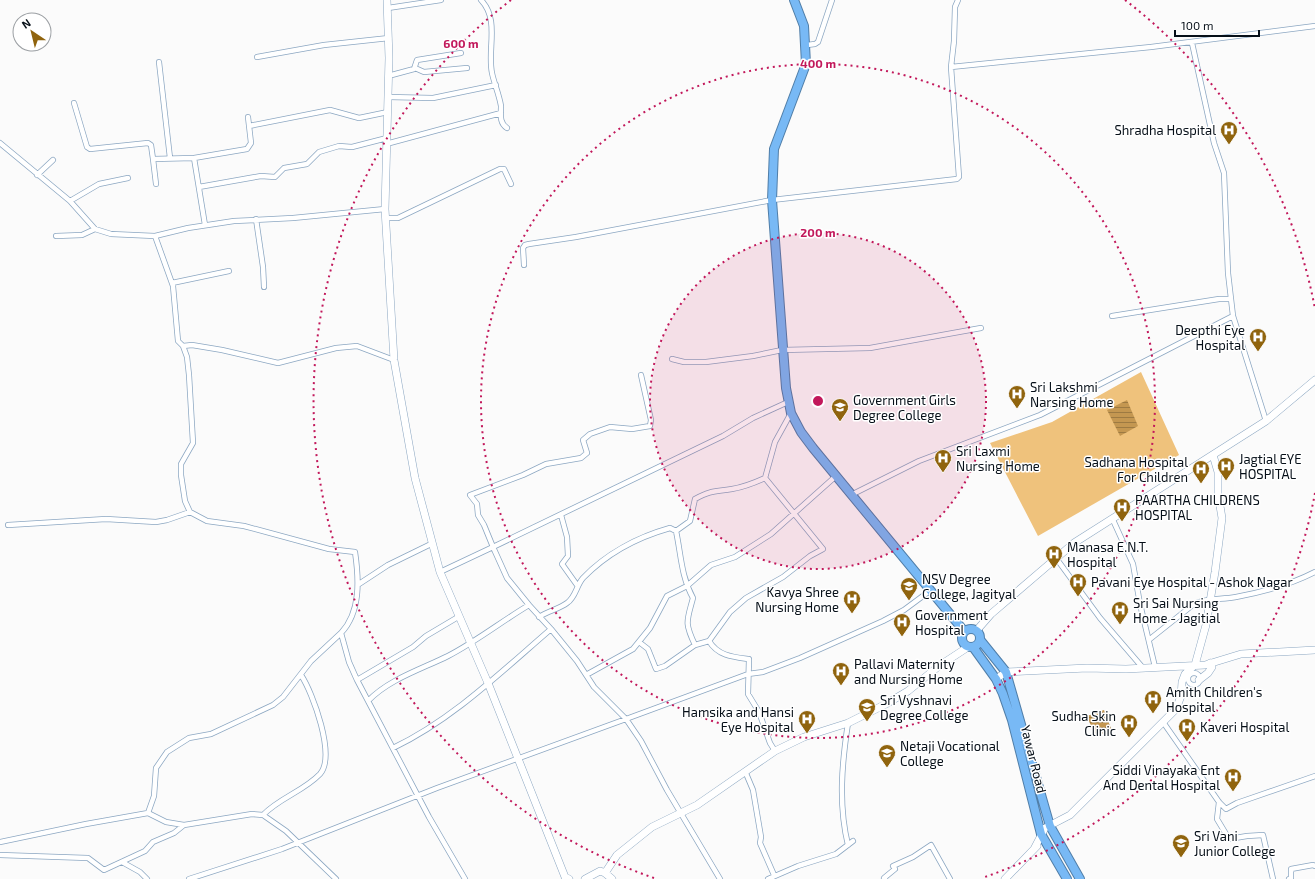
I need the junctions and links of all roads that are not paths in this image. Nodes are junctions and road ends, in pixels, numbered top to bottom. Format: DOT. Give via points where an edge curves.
graph roads {
  1 [pos="387,0"];
  2 [pos="441,0"];
  3 [pos="481,0"];
  4 [pos="794,0"];
  5 [pos="832,0"];
  6 [pos="958,0"];
  7 [pos="388,8"];
  8 [pos="1315,26"];
  9 [pos="389,38"];
  10 [pos="1192,43"];
  11 [pos="807,45"];
  12 [pos="460,53"];
  13 [pos="257,57"];
  14 [pos="159,62"];
  15 [pos="951,67"];
  16 [pos="415,68"];
  17 [pos="467,68"];
  18 [pos="388,76"];
  19 [pos="496,85"];
  20 [pos="388,97"];
  21 [pos="74,103"];
  22 [pos="388,112"];
  23 [pos="501,113"];
  24 [pos="248,117"];
  25 [pos="249,126"];
  26 [pos="507,128"];
  27 [pos="386,141"];
  28 [pos="0,143"];
  29 [pos="170,158"];
  30 [pos="194,158"];
  31 [pos="153,159"];
  32 [pos="53,160"];
  33 [pos="37,175"];
  34 [pos="128,178"];
  35 [pos="156,184"];
  36 [pos="511,184"];
  37 [pos="199,187"];
  38 [pos="772,200"];
  39 [pos="70,201"];
  40 [pos="385,209"];
  41 [pos="385,218"];
  42 [pos="256,219"];
  43 [pos="205,225"];
  44 [pos="95,229"];
  45 [pos="56,236"];
  46 [pos="155,236"];
  47 [pos="524,265"];
  48 [pos="228,271"];
  49 [pos="172,283"];
  50 [pos="264,287"];
  51 [pos="1231,299"];
  52 [pos="1112,316"];
  53 [pos="1233,316"];
  54 [pos="981,328"];
  55 [pos="183,346"];
  56 [pos="782,350"];
  57 [pos="672,359"];
  58 [pos="394,360"];
  59 [pos="642,375"];
  60 [pos="1315,380"];
  61 [pos="788,402"];
  62 [pos="791,413"];
  63 [pos="1266,421"];
  64 [pos="1213,455"];
  65 [pos="836,476"];
  66 [pos="765,478"];
  67 [pos="851,495"];
  68 [pos="190,512"];
  69 [pos="795,514"];
  70 [pos="561,515"];
  71 [pos="1113,520"];
  72 [pos="8,525"];
  73 [pos="676,531"];
  74 [pos="431,544"];
  75 [pos="493,547"];
  76 [pos="1056,558"];
  77 [pos="440,572"];
  78 [pos="1315,572"];
  79 [pos="359,584"];
  80 [pos="577,585"];
  81 [pos="687,586"];
  82 [pos="931,590"];
  83 [pos="1211,598"];
  84 [pos="529,605"];
  85 [pos="458,617"];
  86 [pos="540,617"];
  87 [pos="551,629"];
  88 [pos="977,630"];
  89 [pos="964,631"];
  90 [pos="340,633"];
  91 [pos="1150,639"];
  92 [pos="709,641"];
  93 [pos="981,641"];
  94 [pos="639,642"];
  95 [pos="470,643"];
  96 [pos="695,645"];
  97 [pos="971,647"];
  98 [pos="1315,650"];
  99 [pos="1210,663"];
  100 [pos="1195,665"];
  101 [pos="1155,667"];
  102 [pos="1144,668"];
  103 [pos="1006,672"];
  104 [pos="748,674"];
  105 [pos="1188,674"];
  106 [pos="301,675"];
  107 [pos="586,675"];
  108 [pos="996,679"];
  109 [pos="357,680"];
  110 [pos="1199,680"];
  111 [pos="488,683"];
  112 [pos="368,701"];
  113 [pos="626,719"];
  114 [pos="1163,722"];
  115 [pos="848,723"];
  116 [pos="393,748"];
  117 [pos="775,751"];
  118 [pos="517,759"];
  119 [pos="745,772"];
  120 [pos="1315,776"];
  121 [pos="418,796"];
  122 [pos="1219,802"];
  123 [pos="148,813"];
  124 [pos="683,814"];
  125 [pos="263,815"];
  126 [pos="184,825"];
  127 [pos="1050,826"];
  128 [pos="1042,837"];
  129 [pos="853,841"];
  130 [pos="0,842"];
  131 [pos="298,842"];
  132 [pos="848,844"];
  133 [pos="0,855"];
  134 [pos="122,862"];
  135 [pos="1315,866"];
  136 [pos="605,872"];
  137 [pos="774,875"];
  138 [pos="147,879"];
  139 [pos="189,879"];
  140 [pos="336,879"];
  141 [pos="465,879"];
  142 [pos="569,879"];
  143 [pos="586,879"];
  144 [pos="612,879"];
  145 [pos="720,879"];
  146 [pos="768,879"];
  147 [pos="885,879"];
  148 [pos="950,879"];
  149 [pos="1005,879"];
  150 [pos="1067,879"];
  151 [pos="1080,879"];
  152 [pos="1273,879"];
  153 [pos="1289,879"];
  1 -- 7 [label="main road"];
  2 -- 7 [label="street"];
  3 -- 19 [label="street" via="488,10 491,22 492,73"];
  4 -- 11 [label="highway" via="802,16"];
  5 -- 11 [label="street" via="818,42"];
  6 -- 15 [label="street" via="955,7"];
  7 -- 9 [label="main road"];
  8 -- 10 [label="street"];
  9 -- 13 [label="street" via="324,45"];
  9 -- 18 [label="main road"];
  10 -- 15 [label="street"];
  10 -- 51 [label="street" via="1214,143 1224,173"];
  11 -- 38 [label="highway" via="804,72 774,149"];
  12 -- 16 [label="street" via="417,60"];
  14 -- 29 [label="street"];
  15 -- 38 [label="street" via="959,177 953,180"];
  16 -- 17 [label="street" via="424,72"];
  16 -- 18 [label="street"];
  18 -- 20 [label="main road"];
  19 -- 20 [label="street" via="432,98"];
  19 -- 23 [label="street"];
  20 -- 22 [label="main road"];
  21 -- 31 [label="street" via="87,147 90,149 148,142 151,145"];
  22 -- 25 [label="street" via="359,118 330,110"];
  22 -- 27 [label="main road"];
  23 -- 26 [label="street" via="501,121"];
  23 -- 27 [label="street"];
  24 -- 25 [label="street"];
  25 -- 30 [label="street" via="251,143 247,149"];
  27 -- 37 [label="street" via="352,147 339,146 319,152 307,164 284,168 275,176 261,176"];
  27 -- 40 [label="main road"];
  28 -- 33 [label="street"];
  29 -- 30 [label="street"];
  29 -- 31 [label="street"];
  30 -- 37 [label="street"];
  31 -- 35 [label="street"];
  32 -- 33 [label="street"];
  33 -- 39 [label="street"];
  34 -- 39 [label="street" via="99,184"];
  36 -- 41 [label="street" via="506,171 500,169 398,218"];
  37 -- 43 [label="street"];
  38 -- 47 [label="street" via="576,238 525,245"];
  38 -- 56 [label="highway"];
  39 -- 44 [label="street"];
  40 -- 41 [label="main road"];
  40 -- 42 [label="street"];
  41 -- 58 [label="main road"];
  42 -- 43 [label="street"];
  42 -- 50 [label="street" via="264,267"];
  43 -- 46 [label="street"];
  44 -- 45 [label="street" via="82,235"];
  44 -- 46 [label="street" via="111,234"];
  46 -- 49 [label="street"];
  48 -- 49 [label="street"];
  49 -- 55 [label="street" via="178,341"];
  51 -- 52 [label="street"];
  51 -- 53 [label="street"];
  53 -- 63 [label="street"];
  53 -- 67 [label="street" via="1040,415 919,461"];
  54 -- 56 [label="street" via="870,348"];
  55 -- 58 [label="street" via="222,350 278,362 336,348 357,346"];
  55 -- 68 [label="street" via="189,375 193,443 181,464 181,475 185,501"];
  56 -- 57 [label="street" via="706,362"];
  56 -- 61 [label="highway"];
  58 -- 74 [label="main road" via="415,478"];
  59 -- 75 [label="street" via="650,426 632,429 610,426 590,434 583,440 588,453 581,458 546,464 470,495 477,504 478,515"];
  60 -- 63 [label="main road"];
  61 -- 62 [label="highway"];
  61 -- 70 [label="street"];
  62 -- 65 [label="highway" via="801,432"];
  62 -- 66 [label="street" via="775,442"];
  63 -- 64 [label="main road"];
  64 -- 71 [label="main road"];
  64 -- 83 [label="main road" via="1218,472 1222,518"];
  65 -- 67 [label="highway"];
  65 -- 69 [label="street"];
  66 -- 69 [label="street"];
  66 -- 73 [label="street" via="732,490 708,491 695,499 690,520"];
  67 -- 82 [label="highway"];
  68 -- 72 [label="street" via="156,522 106,519"];
  68 -- 79 [label="street" via="207,521 244,526 329,549 355,552"];
  69 -- 81 [label="street" via="772,534 735,557 712,565"];
  69 -- 92 [label="street" via="824,549 746,598 730,612"];
  70 -- 75 [label="street"];
  70 -- 80 [label="street" via="567,537 568,556 562,564"];
  71 -- 76 [label="main road"];
  71 -- 91 [label="street" via="1133,564 1140,604"];
  73 -- 80 [label="street" via="670,528 657,532 619,550 601,562"];
  73 -- 81 [label="street"];
  74 -- 77 [label="main road"];
  74 -- 79 [label="street" via="388,565"];
  75 -- 77 [label="street"];
  75 -- 84 [label="street" via="507,578"];
  76 -- 88 [label="main road" via="991,614"];
  76 -- 102 [label="street" via="1100,618"];
  77 -- 85 [label="main road"];
  78 -- 83 [label="street" via="1285,585 1259,592 1222,599"];
  79 -- 90 [label="street" via="352,614"];
  80 -- 86 [label="street" via="574,598"];
  81 -- 94 [label="street" via="667,596 650,628"];
  81 -- 96 [label="street" via="694,598 686,620"];
  82 -- 89 [label="highway"];
  82 -- 104 [label="street" via="904,610 883,621 800,658 763,672"];
  83 -- 91 [label="street" via="1194,604"];
  83 -- 100 [label="main road"];
  84 -- 86 [label="street"];
  84 -- 95 [label="street"];
  85 -- 95 [label="main road"];
  85 -- 109 [label="street"];
  86 -- 87 [label="street"];
  87 -- 107 [label="street"];
  87 -- 111 [label="street"];
  88 -- 89 [label="highway" via="971,628"];
  88 -- 93 [label="highway"];
  89 -- 97 [label="highway" via="962,640"];
  90 -- 106 [label="street" via="311,661"];
  90 -- 109 [label="street"];
  91 -- 101 [label="street"];
  92 -- 96 [label="street"];
  92 -- 104 [label="street" via="712,647 722,654 749,659"];
  93 -- 97 [label="highway"];
  93 -- 103 [label="highway"];
  94 -- 96 [label="street" via="648,649 656,669 665,666"];
  94 -- 107 [label="street" via="633,649"];
  95 -- 111 [label="main road"];
  95 -- 112 [label="street" via="376,692"];
  97 -- 108 [label="highway, Yawar Road"];
  97 -- 115 [label="main road" via="939,666 908,691"];
  98 -- 99 [label="main road" via="1241,654"];
  99 -- 100 [label="main road"];
  99 -- 110 [label="main road" via="1212,667"];
  100 -- 101 [label="main road"];
  100 -- 105 [label="main road"];
  101 -- 102 [label="main road"];
  102 -- 103 [label="main road"];
  103 -- 108 [label="main road"];
  103 -- 127 [label="highway"];
  104 -- 113 [label="street"];
  104 -- 117 [label="street" via="748,694 759,712"];
  105 -- 110 [label="street" via="1197,674"];
  105 -- 110 [label="street" via="1188,681 1191,684"];
  105 -- 114 [label="main road" via="1182,682 1181,696 1176,709"];
  106 -- 123 [label="street" via="283,697 261,712 211,734 189,738 167,752 156,768 154,796"];
  106 -- 125 [label="street" via="319,717 326,749 324,767 313,780 271,806"];
  107 -- 113 [label="street" via="594,687"];
  108 -- 128 [label="highway, Yawar Road" via="1012,720"];
  109 -- 112 [label="street"];
  111 -- 116 [label="street" via="418,736"];
  111 -- 118 [label="main road"];
  112 -- 116 [label="street"];
  113 -- 118 [label="street"];
  113 -- 124 [label="street" via="641,740 667,790"];
  114 -- 122 [label="street"];
  114 -- 127 [label="main road" via="1070,815"];
  115 -- 117 [label="main road" via="804,737"];
  115 -- 132 [label="street" via="842,784 844,827"];
  116 -- 121 [label="street"];
  117 -- 119 [label="main road"];
  118 -- 121 [label="street"];
  118 -- 142 [label="main road" via="565,877"];
  119 -- 124 [label="main road"];
  119 -- 137 [label="street" via="753,790 760,842"];
  120 -- 122 [label="street" via="1226,809"];
  121 -- 131 [label="street"];
  121 -- 141 [label="street"];
  122 -- 152 [label="street" via="1217,819 1229,840 1263,836"];
  123 -- 126 [label="street" via="166,822"];
  123 -- 130 [label="street"];
  124 -- 136 [label="main road" via="652,827 617,855"];
  124 -- 145 [label="street"];
  125 -- 126 [label="street" via="240,814"];
  125 -- 131 [label="street"];
  126 -- 134 [label="street" via="174,833 153,842 145,851"];
  127 -- 128 [label="main road"];
  127 -- 151 [label="highway"];
  128 -- 149 [label="main road" via="1034,850"];
  128 -- 150 [label="highway, Yawar Road"];
  129 -- 132 [label="street"];
  131 -- 139 [label="street" via="252,860"];
  131 -- 140 [label="street"];
  132 -- 137 [label="street" via="836,854"];
  133 -- 134 [label="street" via="88,858 104,870"];
  134 -- 138 [label="street"];
  135 -- 153 [label="street" via="1291,869"];
  136 -- 143 [label="main road" via="600,871"];
  136 -- 144 [label="main road"];
  137 -- 146 [label="street"];
  147 -- 148 [label="street" via="895,869 893,866 913,857 930,845"];
}
